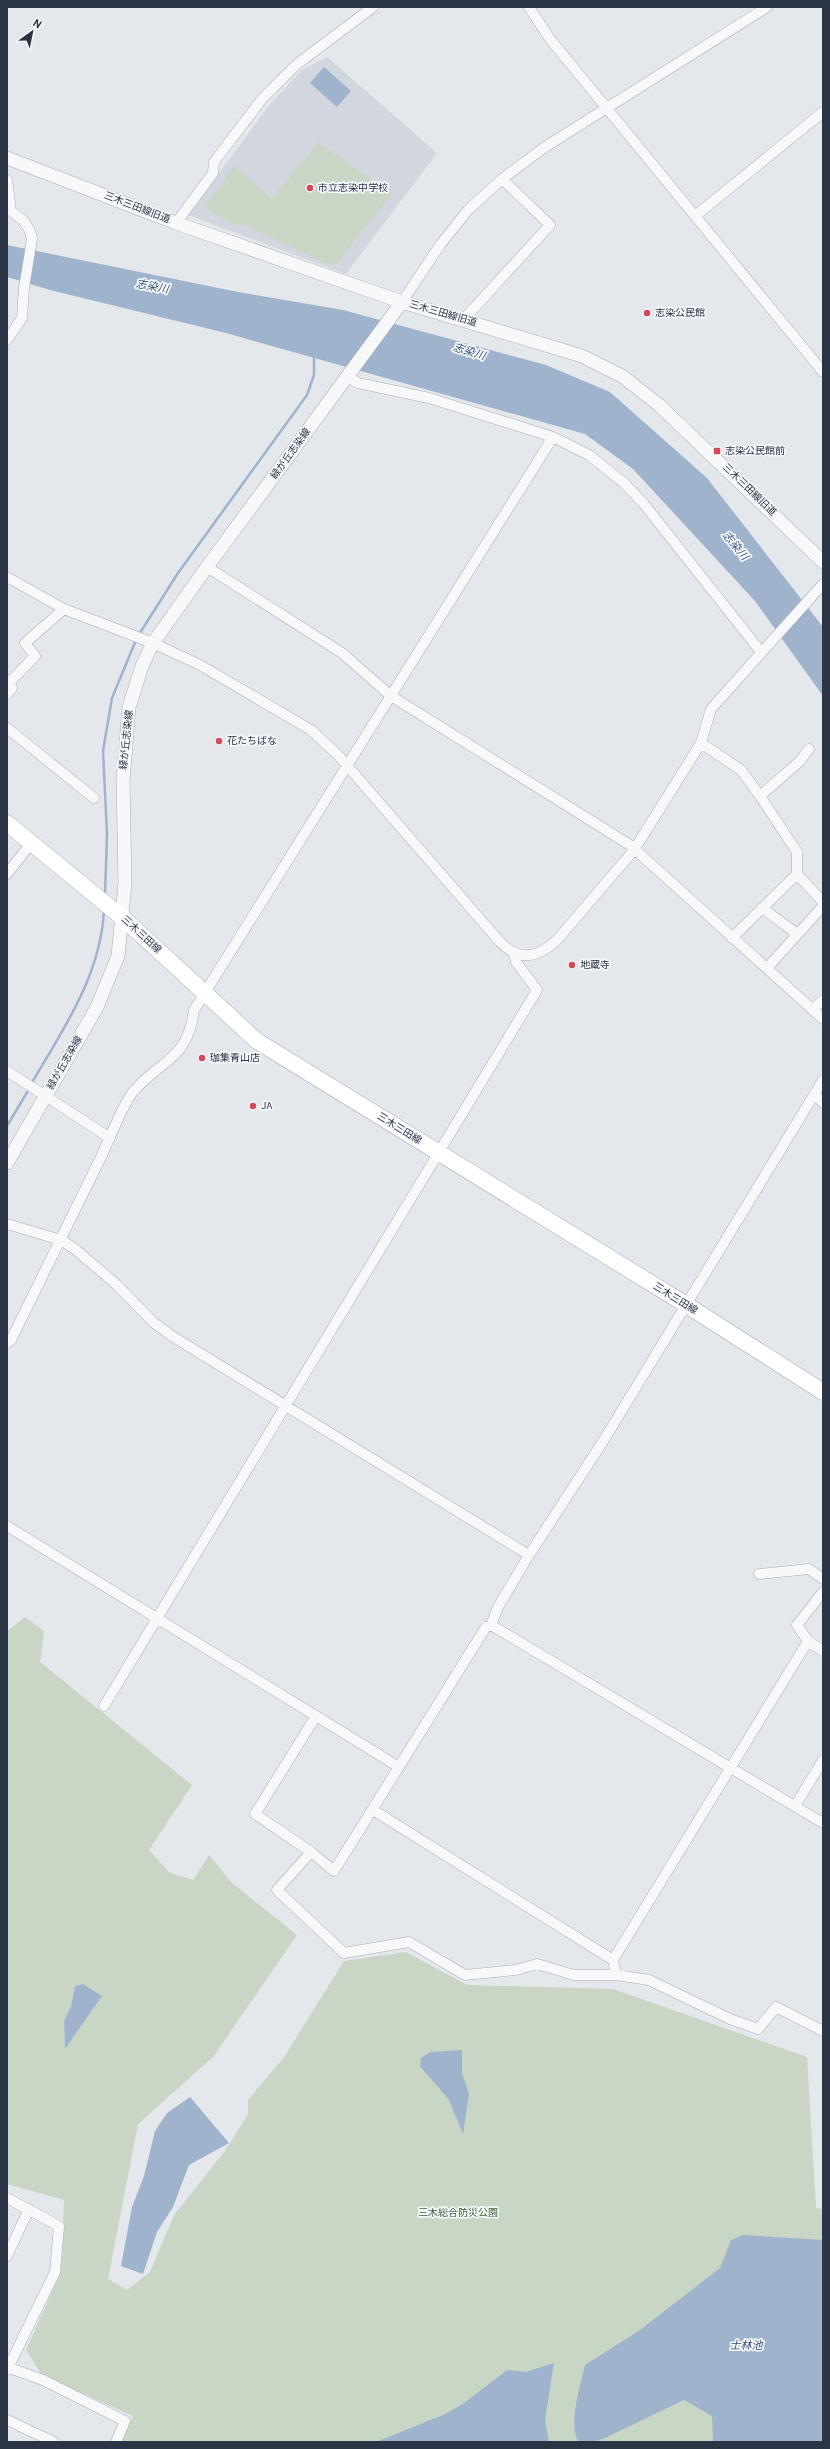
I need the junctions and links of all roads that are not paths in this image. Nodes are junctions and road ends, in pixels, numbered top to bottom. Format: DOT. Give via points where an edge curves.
graph roads {
  1 [pos="373,7"];
  2 [pos="529,7"];
  3 [pos="767,7"];
  4 [pos="606,108"];
  5 [pos="823,112"];
  6 [pos="7,161"];
  7 [pos="7,180"];
  8 [pos="502,180"];
  9 [pos="695,216"];
  10 [pos="176,223"];
  11 [pos="402,302"];
  12 [pos="464,319"];
  13 [pos="7,340"];
  14 [pos="823,372"];
  15 [pos="347,377"];
  16 [pos="553,437"];
  17 [pos="823,562"];
  18 [pos="207,568"];
  19 [pos="7,577"];
  20 [pos="821,587"];
  21 [pos="64,609"];
  22 [pos="153,643"];
  23 [pos="761,652"];
  24 [pos="8,682"];
  25 [pos="7,694"];
  26 [pos="391,696"];
  27 [pos="7,728"];
  28 [pos="701,742"];
  29 [pos="809,749"];
  30 [pos="347,767"];
  31 [pos="760,796"];
  32 [pos="94,798"];
  33 [pos="7,823"];
  34 [pos="32,842"];
  35 [pos="634,850"];
  36 [pos="7,874"];
  37 [pos="797,874"];
  38 [pos="823,902"];
  39 [pos="823,906"];
  40 [pos="762,908"];
  41 [pos="123,918"];
  42 [pos="796,936"];
  43 [pos="732,938"];
  44 [pos="514,953"];
  45 [pos="767,968"];
  46 [pos="206,994"];
  47 [pos="823,1000"];
  48 [pos="813,1009"];
  49 [pos="823,1019"];
  50 [pos="7,1070"];
  51 [pos="823,1080"];
  52 [pos="815,1094"];
  53 [pos="46,1096"];
  54 [pos="823,1103"];
  55 [pos="110,1138"];
  56 [pos="440,1154"];
  57 [pos="7,1163"];
  58 [pos="7,1224"];
  59 [pos="61,1240"];
  60 [pos="685,1304"];
  61 [pos="7,1343"];
  62 [pos="823,1392"];
  63 [pos="287,1405"];
  64 [pos="7,1526"];
  65 [pos="529,1555"];
  66 [pos="759,1574"];
  67 [pos="823,1579"];
  68 [pos="823,1592"];
  69 [pos="156,1618"];
  70 [pos="491,1625"];
  71 [pos="808,1642"];
  72 [pos="823,1651"];
  73 [pos="104,1706"];
  74 [pos="316,1716"];
  75 [pos="823,1760"];
  76 [pos="399,1767"];
  77 [pos="730,1768"];
  78 [pos="795,1806"];
  79 [pos="373,1810"];
  80 [pos="823,1824"];
  81 [pos="311,1852"];
  82 [pos="614,1960"];
  83 [pos="616,1975"];
  84 [pos="823,2031"];
  85 [pos="7,2198"];
  86 [pos="30,2209"];
  87 [pos="7,2256"];
  88 [pos="7,2368"];
  89 [pos="7,2420"];
  90 [pos="54,2442"];
  91 [pos="116,2442"];
  1 -- 10 [label="street" via="296,65 262,99 214,162 213,173"];
  2 -- 4 [label="street" via="550,39"];
  3 -- 4 [label="street"];
  4 -- 8 [label="street" via="545,147"];
  4 -- 9 [label="street"];
  5 -- 9 [label="street"];
  6 -- 10 [label="street, 三木三田線旧道"];
  7 -- 13 [label="street" via="11,211 24,221 32,239 22,318"];
  8 -- 11 [label="street" via="468,210 440,245"];
  8 -- 12 [label="street" via="550,224"];
  9 -- 14 [label="street"];
  10 -- 11 [label="street, 三木三田線旧道"];
  11 -- 12 [label="street, 三木三田線旧道"];
  11 -- 15 [label="street, 緑が丘志染線"];
  12 -- 17 [label="street, 三木三田線旧道" via="582,356 622,376 659,405"];
  15 -- 16 [label="street" via="358,383 429,398"];
  15 -- 18 [label="street, 緑が丘志染線"];
  16 -- 23 [label="street" via="589,455 644,504"];
  16 -- 26 [label="street"];
  18 -- 22 [label="street, 緑が丘志染線"];
  18 -- 26 [label="street" via="342,653"];
  19 -- 21 [label="street"];
  20 -- 23 [label="street"];
  21 -- 22 [label="street"];
  21 -- 24 [label="street" via="25,643 35,656"];
  22 -- 30 [label="street" via="200,665 311,730"];
  22 -- 41 [label="street, 緑が丘志染線" via="142,666 129,707 123,781"];
  23 -- 28 [label="street" via="711,709"];
  24 -- 25 [label="street" via="12,688"];
  26 -- 30 [label="street"];
  26 -- 35 [label="street" via="630,845"];
  27 -- 32 [label="street"];
  28 -- 31 [label="street" via="741,770"];
  28 -- 35 [label="street"];
  29 -- 31 [label="street" via="799,762"];
  30 -- 44 [label="street" via="500,942"];
  30 -- 46 [label="street"];
  31 -- 37 [label="street" via="797,852"];
  33 -- 34 [label="main road, 三木三田線"];
  34 -- 36 [label="street"];
  34 -- 41 [label="main road, 三木三田線"];
  35 -- 43 [label="street"];
  35 -- 44 [label="street" via="557,940 543,952 531,955"];
  37 -- 38 [label="street"];
  37 -- 40 [label="street"];
  39 -- 42 [label="street"];
  40 -- 42 [label="street" via="792,930"];
  40 -- 43 [label="street"];
  41 -- 46 [label="main road, 三木三田線"];
  41 -- 53 [label="street, 緑が丘志染線" via="118,956 97,1007"];
  42 -- 45 [label="street"];
  43 -- 45 [label="street"];
  44 -- 56 [label="street" via="516,962 537,990"];
  45 -- 48 [label="street"];
  46 -- 55 [label="street" via="194,1010 192,1026 184,1044 175,1056 132,1092"];
  46 -- 56 [label="main road, 三木三田線" via="257,1041"];
  47 -- 48 [label="street"];
  48 -- 49 [label="street"];
  50 -- 53 [label="street"];
  51 -- 52 [label="street"];
  52 -- 54 [label="street"];
  52 -- 60 [label="street"];
  53 -- 55 [label="street"];
  53 -- 57 [label="street, 緑が丘志染線"];
  55 -- 59 [label="street"];
  56 -- 60 [label="main road, 三木三田線"];
  56 -- 63 [label="street"];
  58 -- 59 [label="street"];
  59 -- 61 [label="street" via="11,1340"];
  59 -- 63 [label="street" via="117,1285 153,1322 172,1336"];
  60 -- 62 [label="main road, 三木三田線"];
  60 -- 65 [label="street" via="602,1443"];
  63 -- 65 [label="street"];
  63 -- 69 [label="street"];
  64 -- 69 [label="street"];
  65 -- 70 [label="street" via="498,1607"];
  66 -- 67 [label="street" via="809,1569"];
  68 -- 71 [label="street" via="798,1625"];
  69 -- 73 [label="street"];
  69 -- 74 [label="street"];
  70 -- 76 [label="street" via="486,1627"];
  70 -- 77 [label="street"];
  71 -- 72 [label="street"];
  71 -- 77 [label="street"];
  74 -- 76 [label="street"];
  74 -- 81 [label="street" via="255,1814"];
  75 -- 78 [label="street"];
  76 -- 79 [label="street"];
  77 -- 78 [label="street"];
  77 -- 82 [label="street"];
  78 -- 80 [label="street"];
  79 -- 81 [label="street" via="334,1871"];
  79 -- 82 [label="street"];
  81 -- 83 [label="street" via="277,1890 344,1953 409,1942 465,1975 516,1970 537,1964 574,1975"];
  82 -- 83 [label="street"];
  83 -- 84 [label="street" via="649,1980 730,2019 758,2029 776,2007"];
  85 -- 86 [label="street"];
  86 -- 87 [label="street"];
  86 -- 88 [label="street" via="59,2226 55,2272"];
  88 -- 91 [label="street" via="43,2380 125,2421"];
  89 -- 90 [label="street"];
}
